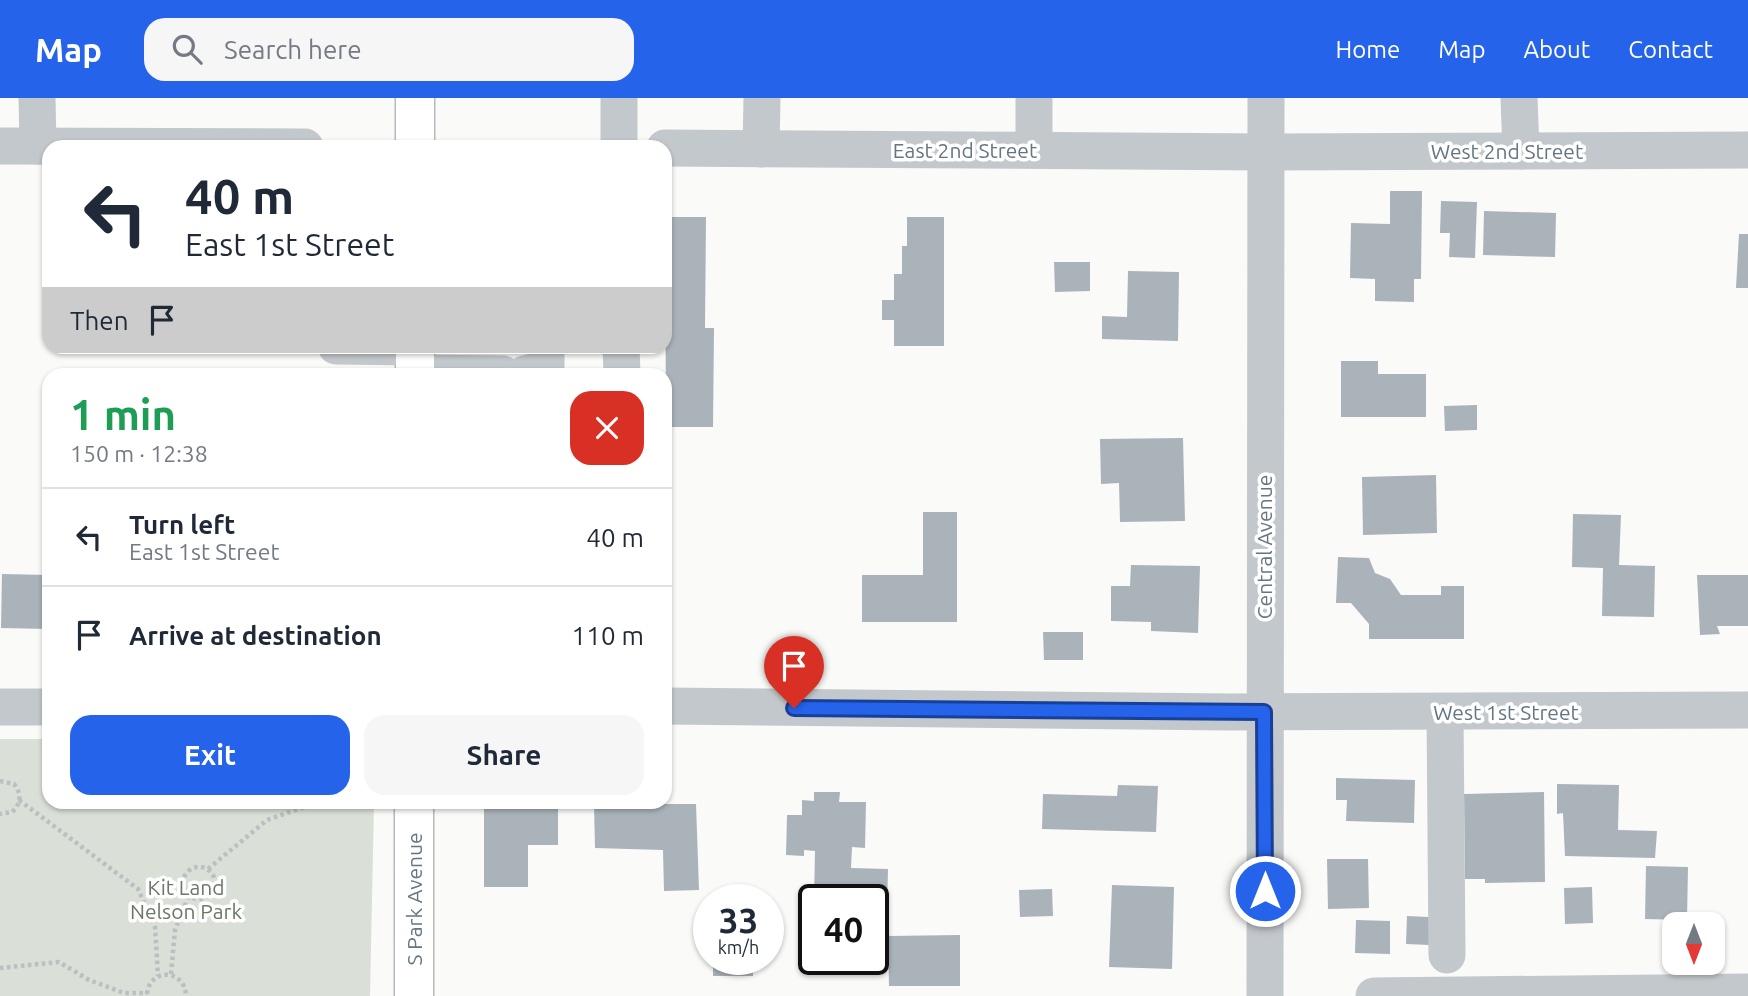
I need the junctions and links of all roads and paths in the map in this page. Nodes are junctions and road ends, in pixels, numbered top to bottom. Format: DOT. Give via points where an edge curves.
graph roads {
  1 [pos="37,98"];
  2 [pos="415,98"];
  3 [pos="619,98"];
  4 [pos="761,98"];
  5 [pos="1034,98"];
  6 [pos="1266,98"];
  7 [pos="1519,98"];
  8 [pos="415,140"];
  9 [pos="619,140"];
  10 [pos="0,146"];
  11 [pos="38,146"];
  12 [pos="42,146"];
  13 [pos="672,148"];
  14 [pos="761,149"];
  15 [pos="1034,150"];
  16 [pos="1748,150"];
  17 [pos="1521,151"];
  18 [pos="1266,152"];
  19 [pos="381,354"];
  20 [pos="415,360"];
  21 [pos="465,368"];
  22 [pos="672,706"];
  23 [pos="0,707"];
  24 [pos="42,707"];
  25 [pos="1748,710"];
  26 [pos="1264,712"];
  27 [pos="1445,712"];
  28 [pos="0,781"];
  29 [pos="19,800"];
  30 [pos="301,809"];
  31 [pos="414,809"];
  32 [pos="0,814"];
  33 [pos="208,869"];
  34 [pos="189,895"];
  35 [pos="1447,955"];
  36 [pos="0,968"];
  37 [pos="171,974"];
  38 [pos="158,976"];
  39 [pos="1748,992"];
  40 [pos="147,995"];
  41 [pos="186,996"];
  42 [pos="414,996"];
  43 [pos="1265,996"];
  44 [pos="1374,996"];
  1 -- 11 [label="street"];
  2 -- 8 [label="main road"];
  3 -- 9 [label="street"];
  4 -- 14 [label="street"];
  5 -- 15 [label="street"];
  6 -- 18 [label="street, Central Avenue"];
  7 -- 17 [label="street"];
  10 -- 11 [label="street"];
  11 -- 12 [label="street"];
  13 -- 14 [label="street, East 2nd Street"];
  14 -- 15 [label="street, East 2nd Street"];
  15 -- 18 [label="street, East 2nd Street"];
  16 -- 17 [label="street, West 2nd Street"];
  17 -- 18 [label="street, West 2nd Street"];
  18 -- 26 [label="street, Central Avenue"];
  19 -- 20 [label="street"];
  20 -- 21 [label="street"];
  22 -- 26 [label="street, West 1st Street"];
  23 -- 24 [label="street"];
  25 -- 27 [label="street, West 1st Street"];
  26 -- 27 [label="street, West 1st Street"];
  26 -- 43 [label="street, Central Avenue"];
  27 -- 35 [label="street"];
  28 -- 29 [label="path" via="14,784"];
  29 -- 32 [label="path" via="12,812"];
  29 -- 38 [label="path" via="138,889 155,928"];
  30 -- 33 [label="path" via="267,820"];
  31 -- 42 [label="main road, S Park Avenue"];
  33 -- 34 [label="path" via="194,867 186,873 183,883"];
  33 -- 34 [label="path" via="215,879 214,890 201,899"];
  34 -- 37 [label="path" via="175,930"];
  36 -- 40 [label="path" via="59,962 89,980 124,993"];
  37 -- 38 [label="path"];
  37 -- 41 [label="path" via="182,981"];
  38 -- 40 [label="path" via="148,985"];
  39 -- 44 [label="street"];
}
